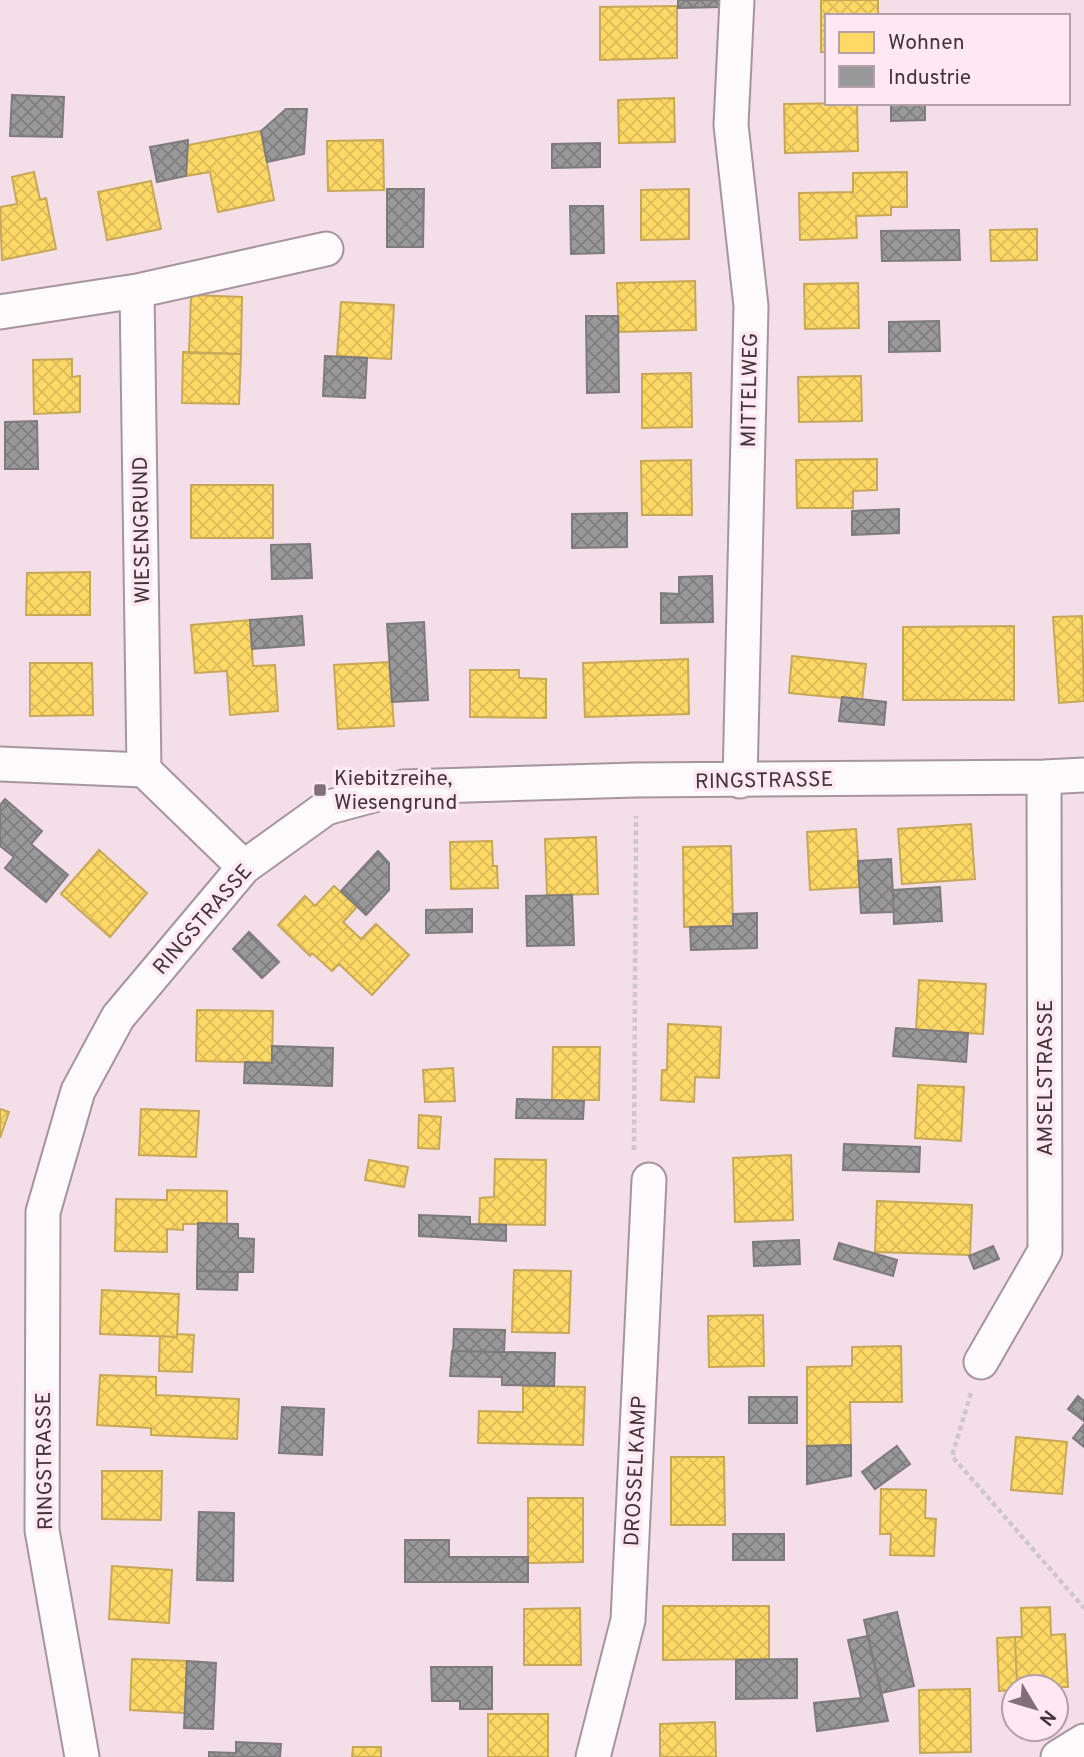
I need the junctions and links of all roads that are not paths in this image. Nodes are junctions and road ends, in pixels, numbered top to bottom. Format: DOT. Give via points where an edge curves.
graph roads {
  1 [pos="737,0"];
  2 [pos="326,250"];
  3 [pos="137,291"];
  4 [pos="0,312"];
  5 [pos="0,764"];
  6 [pos="144,770"];
  7 [pos="1084,775"];
  8 [pos="1044,777"];
  9 [pos="740,781"];
  10 [pos="244,867"];
  11 [pos="649,1180"];
  12 [pos="981,1362"];
  13 [pos="1084,1741"];
  14 [pos="82,1757"];
  15 [pos="593,1757"];
  16 [pos="1058,1757"];
  1 -- 9 [label="street, MITTELWEG" via="731,124 751,306"];
  2 -- 3 [label="street"];
  3 -- 4 [label="street"];
  3 -- 6 [label="street, WIESENGRUND"];
  5 -- 6 [label="street"];
  6 -- 10 [label="street"];
  7 -- 8 [label="street, RINGSTRASSE"];
  8 -- 9 [label="street, RINGSTRASSE"];
  8 -- 12 [label="street, AMSELSTRASSE" via="1045,1251"];
  9 -- 10 [label="street, RINGSTRASSE" via="403,787 326,808"];
  10 -- 14 [label="street, RINGSTRASSE" via="118,1017 78,1091 43,1212 42,1530"];
  11 -- 15 [label="street, DROSSELKAMP" via="628,1620"];
  13 -- 16 [label="street"];
}
